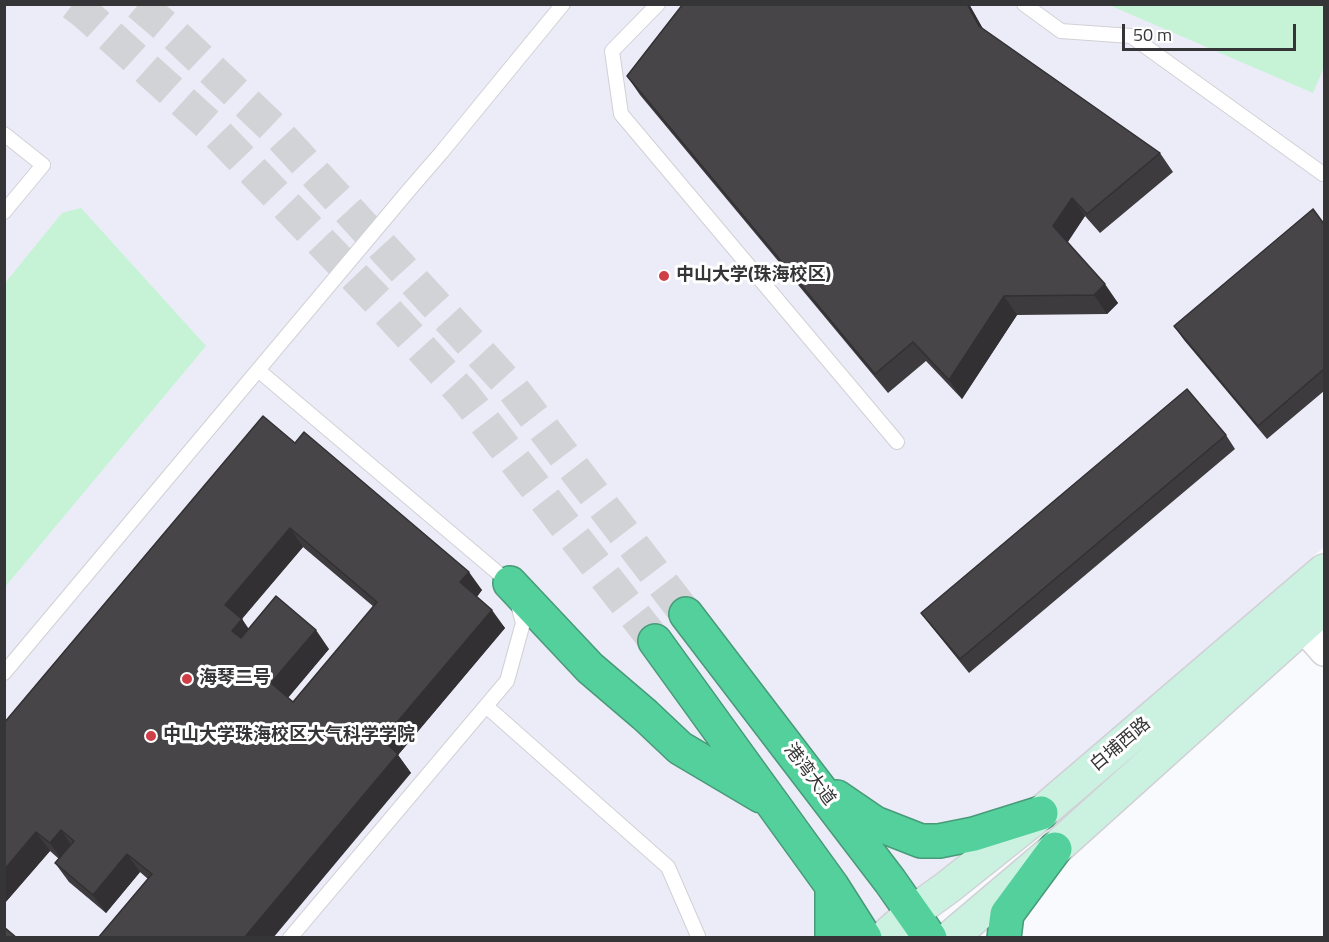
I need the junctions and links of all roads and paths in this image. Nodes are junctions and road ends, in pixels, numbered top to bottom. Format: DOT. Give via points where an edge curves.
graph roads {
  1 [pos="563,4"];
  2 [pos="658,4"];
  3 [pos="1024,4"];
  4 [pos="4,134"];
  5 [pos="1324,173"];
  6 [pos="4,212"];
  7 [pos="258,370"];
  8 [pos="897,442"];
  9 [pos="1324,571"];
  10 [pos="510,583"];
  11 [pos="686,614"];
  12 [pos="1313,617"];
  13 [pos="656,641"];
  14 [pos="1324,652"];
  15 [pos="4,672"];
  16 [pos="486,706"];
  17 [pos="811,779"];
  18 [pos="771,802"];
  19 [pos="1041,813"];
  20 [pos="1055,849"];
  21 [pos="832,886"];
  22 [pos="921,925"];
  23 [pos="961,928"];
  24 [pos="290,938"];
  25 [pos="697,938"];
  26 [pos="832,938"];
  27 [pos="865,938"];
  28 [pos="884,938"];
  29 [pos="1004,938"];
  1 -- 7 [label="lane"];
  2 -- 8 [label="lane" via="612,51 621,114"];
  3 -- 5 [label="lane" via="1061,31 1131,36"];
  4 -- 6 [label="lane" via="43,165"];
  7 -- 10 [label="lane"];
  7 -- 15 [label="lane"];
  9 -- 19 [label="main road, 白埔西路"];
  10 -- 16 [label="lane" via="524,623 507,681"];
  10 -- 18 [label="highway" via="590,668 680,748"];
  11 -- 17 [label="highway, 港湾大道"];
  12 -- 14 [label="street"];
  12 -- 20 [label="main road, 白埔西路"];
  13 -- 18 [label="highway"];
  16 -- 24 [label="lane"];
  16 -- 25 [label="lane" via="668,867"];
  17 -- 19 [label="highway" via="875,823 921,841 974,834"];
  17 -- 22 [label="highway, 港湾大道"];
  18 -- 21 [label="highway"];
  19 -- 22 [label="main road, 白埔西路" via="948,887"];
  20 -- 23 [label="main road, 白埔西路"];
  20 -- 29 [label="highway" via="1006,914"];
  21 -- 26 [label="highway"];
  21 -- 27 [label="highway"];
  22 -- 28 [label="main road, 白埔西路"];
}
